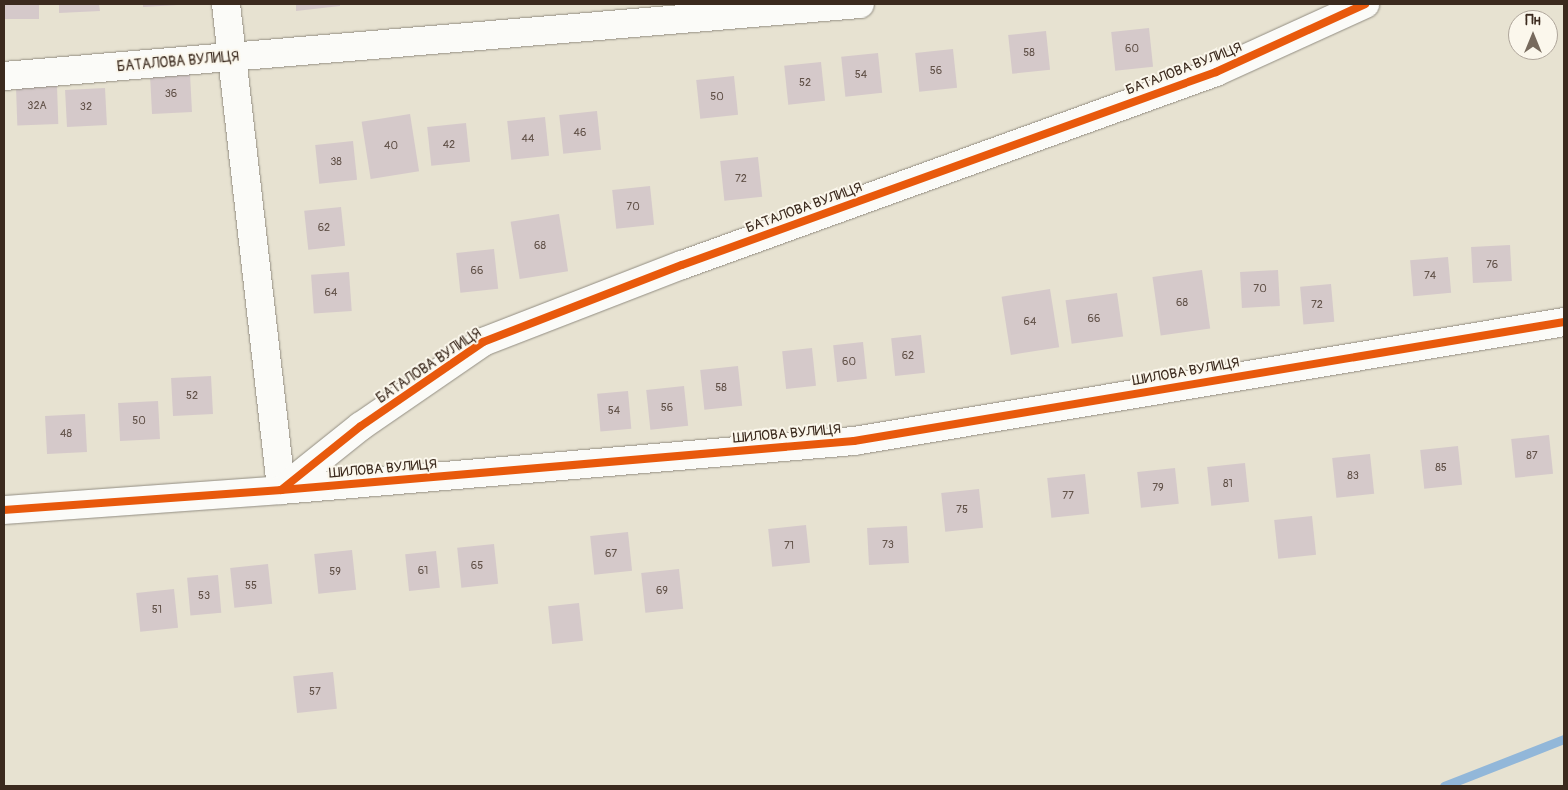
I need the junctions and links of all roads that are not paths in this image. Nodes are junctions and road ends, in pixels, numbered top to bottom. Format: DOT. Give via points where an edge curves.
graph roads {
  1 [pos="226,4"];
  2 [pos="860,4"];
  3 [pos="1365,4"];
  4 [pos="230,58"];
  5 [pos="4,76"];
  6 [pos="1564,322"];
  7 [pos="281,490"];
  8 [pos="4,510"];
  1 -- 4 [label="street"];
  2 -- 4 [label="street, БАТАЛОВА ВУЛИЦЯ"];
  3 -- 7 [label="street, БАТАЛОВА ВУЛИЦЯ" via="1216,72 710,255 483,342 361,426"];
  4 -- 5 [label="street, БАТАЛОВА ВУЛИЦЯ"];
  4 -- 7 [label="street"];
  6 -- 7 [label="street, ШИЛОВА ВУЛИЦЯ" via="854,441"];
  7 -- 8 [label="street, ШИЛОВА ВУЛИЦЯ"];
}
